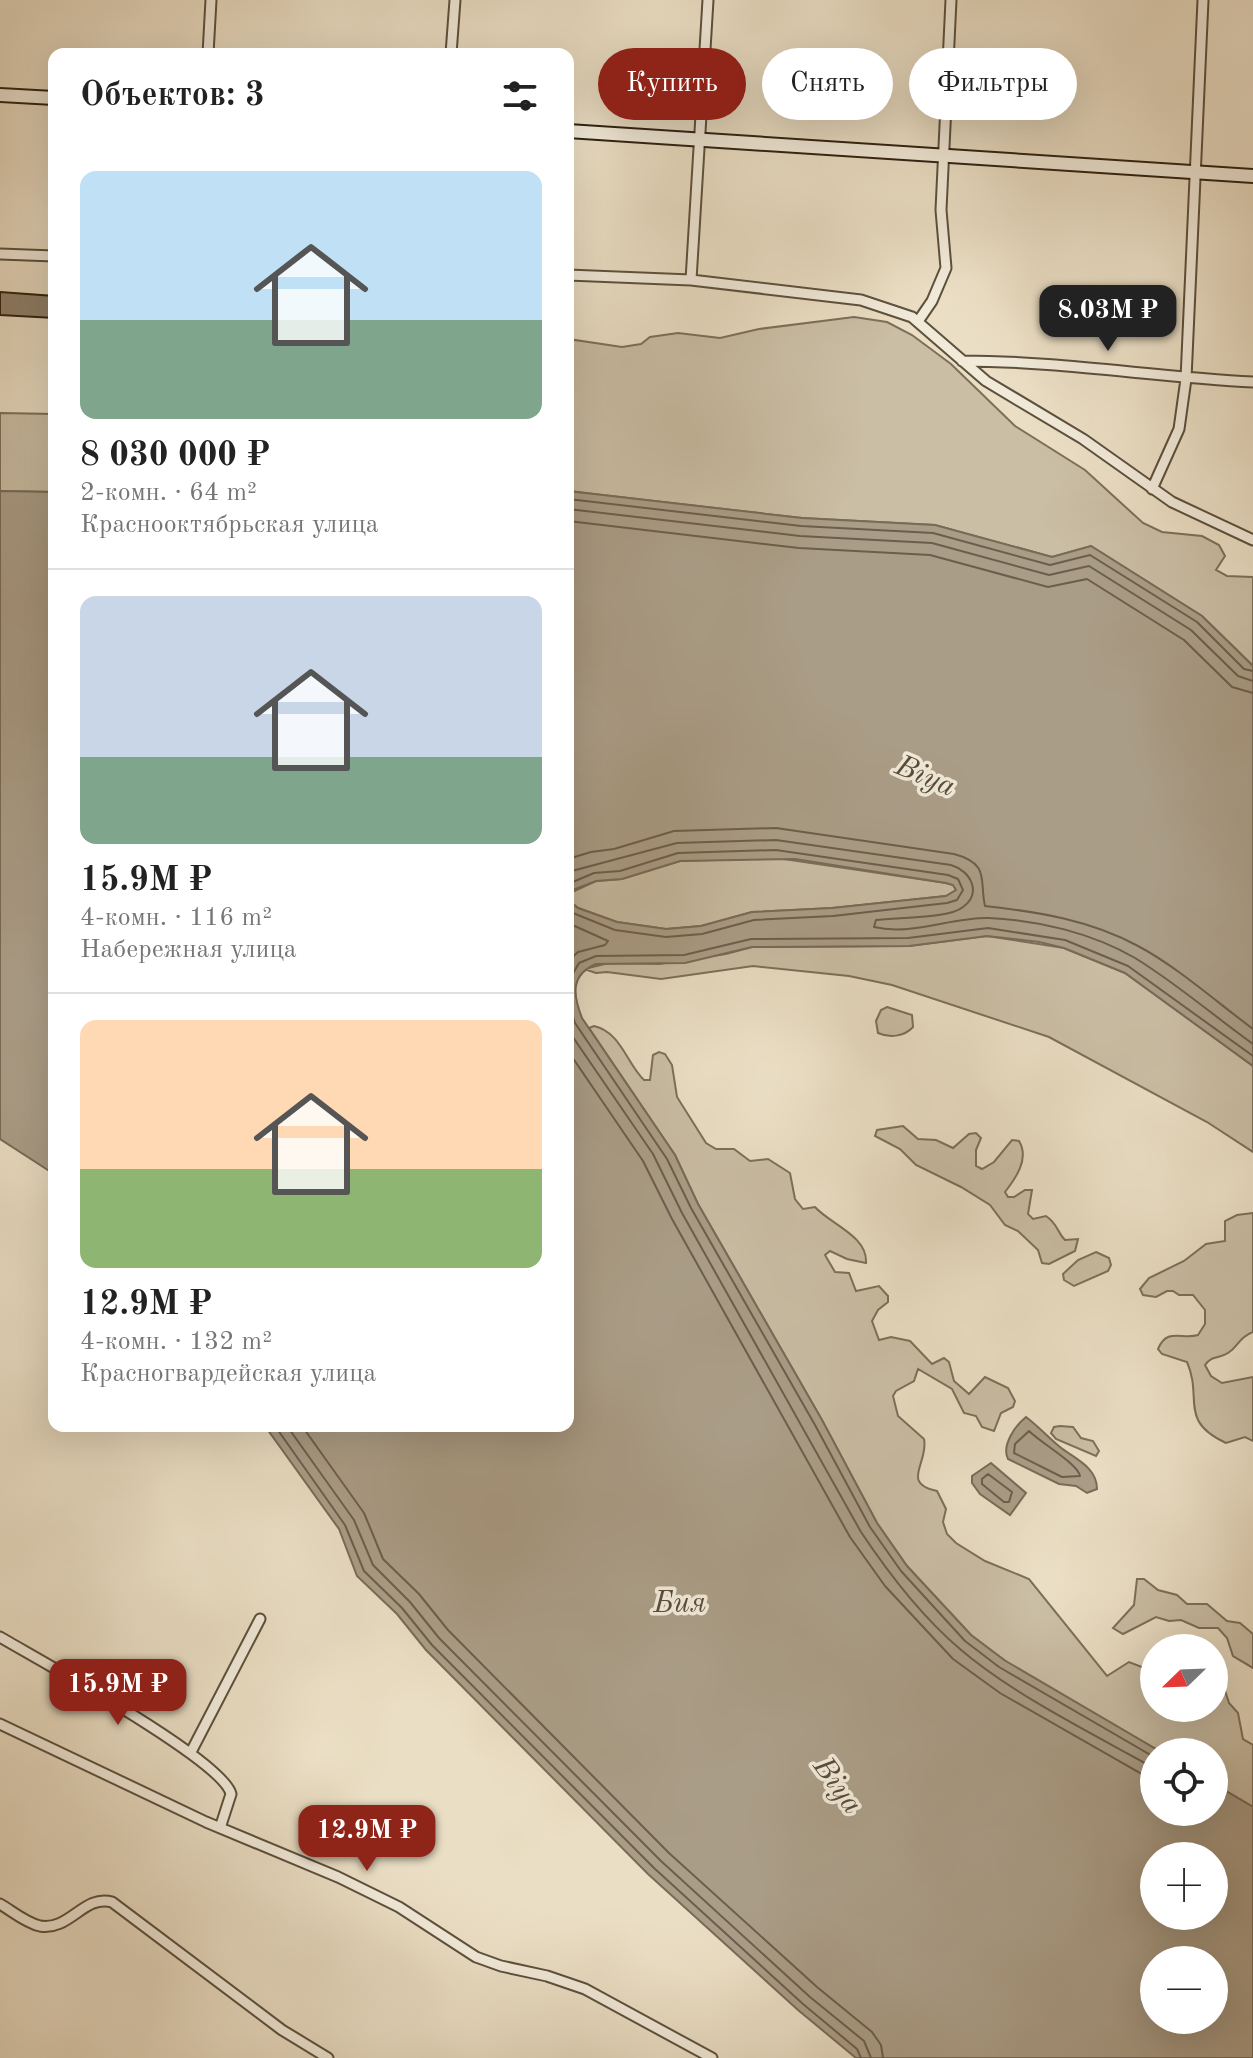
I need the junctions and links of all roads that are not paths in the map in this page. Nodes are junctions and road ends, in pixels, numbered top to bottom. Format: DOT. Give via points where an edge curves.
graph roads {
  1 [pos="211,0"];
  2 [pos="455,0"];
  3 [pos="708,0"];
  4 [pos="951,0"];
  5 [pos="1203,0"];
  6 [pos="208,48"];
  7 [pos="451,48"];
  8 [pos="0,95"];
  9 [pos="48,98"];
  10 [pos="574,131"];
  11 [pos="701,140"];
  12 [pos="943,156"];
  13 [pos="1195,172"];
  14 [pos="1253,176"];
  15 [pos="0,254"];
  16 [pos="48,256"];
  17 [pos="574,275"];
  18 [pos="691,280"];
  19 [pos="919,320"];
  20 [pos="961,361"];
  21 [pos="1186,379"];
  22 [pos="1253,382"];
  23 [pos="1152,489"];
  24 [pos="1253,540"];
  25 [pos="260,1619"];
  26 [pos="0,1637"];
  27 [pos="0,1724"];
  28 [pos="191,1752"];
  29 [pos="220,1828"];
  30 [pos="0,1904"];
  31 [pos="328,2058"];
  32 [pos="712,2058"];
  1 -- 6 [label="street"];
  2 -- 7 [label="street"];
  3 -- 11 [label="street"];
  4 -- 12 [label="street"];
  5 -- 13 [label="street"];
  8 -- 9 [label="main road"];
  10 -- 11 [label="main road"];
  11 -- 12 [label="main road"];
  11 -- 18 [label="street"];
  12 -- 13 [label="main road"];
  12 -- 19 [label="street" via="946,268"];
  13 -- 14 [label="main road"];
  13 -- 21 [label="street"];
  15 -- 16 [label="street"];
  17 -- 18 [label="street"];
  18 -- 19 [label="street" via="861,300"];
  19 -- 20 [label="street"];
  20 -- 21 [label="street" via="1030,361"];
  20 -- 23 [label="street"];
  21 -- 22 [label="street"];
  21 -- 23 [label="street" via="1179,429"];
  23 -- 24 [label="street"];
  25 -- 28 [label="street"];
  26 -- 28 [label="street"];
  27 -- 29 [label="street"];
  28 -- 29 [label="street" via="230,1790"];
  29 -- 32 [label="street" via="386,1901 476,1957 585,1989"];
  30 -- 31 [label="street" via="45,1926 61,1924 92,1903 112,1902 270,2022"];
}
